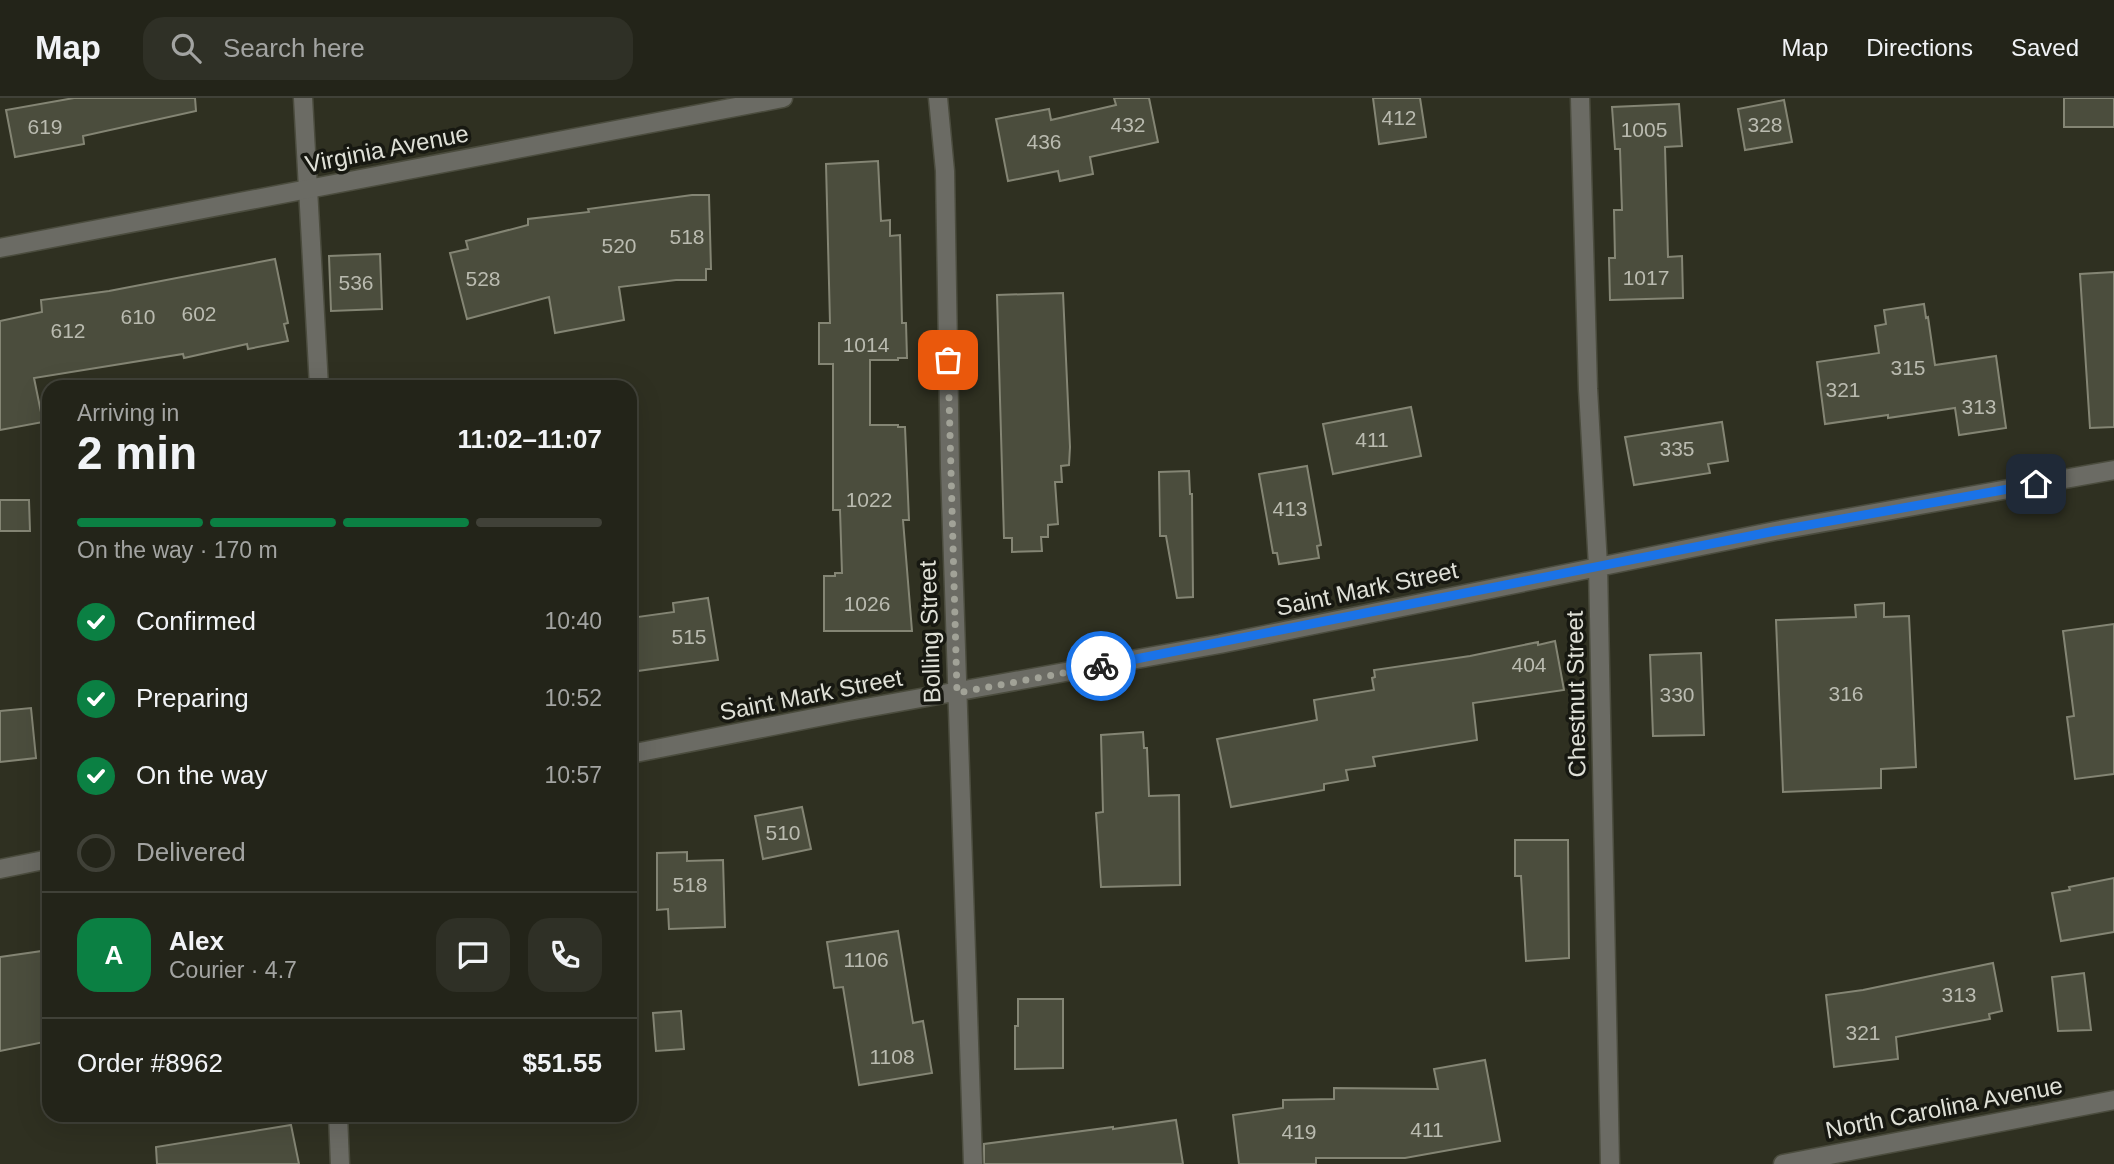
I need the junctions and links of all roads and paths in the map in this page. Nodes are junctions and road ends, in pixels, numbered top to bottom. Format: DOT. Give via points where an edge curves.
graph roads {
  1 [pos="303,98"];
  2 [pos="783,98"];
  3 [pos="938,98"];
  4 [pos="1580,98"];
  5 [pos="309,189"];
  6 [pos="0,248"];
  7 [pos="320,380"];
  8 [pos="2114,470"];
  9 [pos="1598,566"];
  10 [pos="957,693"];
  11 [pos="637,753"];
  12 [pos="42,860"];
  13 [pos="0,869"];
  14 [pos="2114,1100"];
  15 [pos="338,1122"];
  16 [pos="340,1164"];
  17 [pos="973,1164"];
  18 [pos="1610,1164"];
  19 [pos="1783,1164"];
  1 -- 5 [label="street"];
  2 -- 5 [label="street, Virginia Avenue"];
  3 -- 10 [label="street, Bolling Street" via="944,171"];
  4 -- 9 [label="street, Chestnut Street"];
  5 -- 6 [label="street, Virginia Avenue"];
  5 -- 7 [label="street"];
  8 -- 9 [label="street, Saint Mark Street"];
  9 -- 10 [label="street, Saint Mark Street"];
  9 -- 18 [label="street, Chestnut Street"];
  10 -- 11 [label="street, Saint Mark Street"];
  10 -- 17 [label="street, Bolling Street"];
  12 -- 13 [label="street"];
  14 -- 19 [label="street, North Carolina Avenue"];
  15 -- 16 [label="street"];
}
